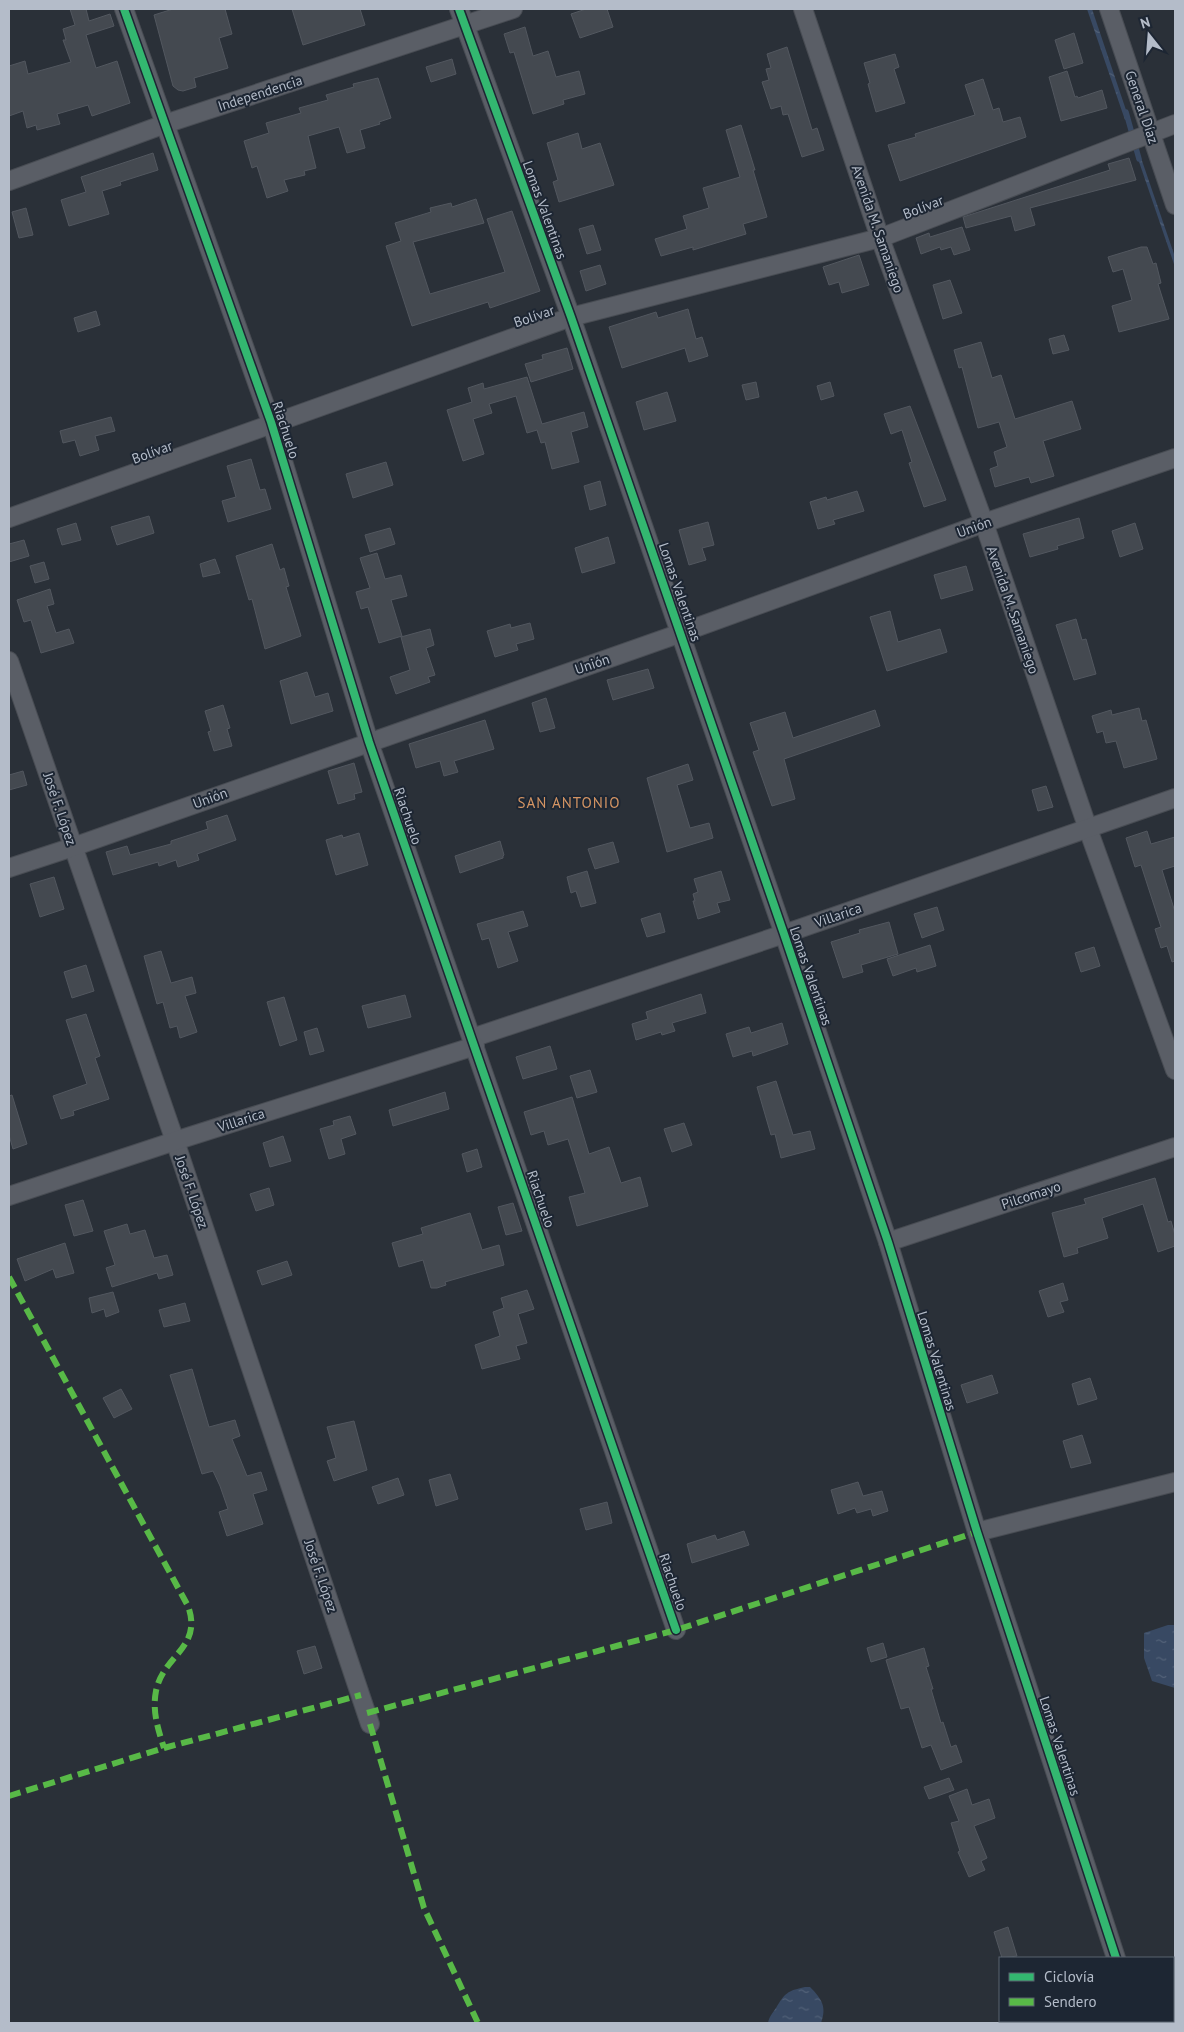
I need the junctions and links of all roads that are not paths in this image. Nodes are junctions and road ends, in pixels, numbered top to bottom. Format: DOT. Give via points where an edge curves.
graph roads {
  1 [pos="124,9"];
  2 [pos="513,9"];
  3 [pos="802,9"];
  4 [pos="1109,9"];
  5 [pos="462,17"];
  6 [pos="165,124"];
  7 [pos="1175,124"];
  8 [pos="1139,137"];
  9 [pos="9,181"];
  10 [pos="1175,205"];
  11 [pos="880,238"];
  12 [pos="571,316"];
  13 [pos="271,422"];
  14 [pos="1175,458"];
  15 [pos="9,518"];
  16 [pos="984,523"];
  17 [pos="681,633"];
  18 [pos="9,662"];
  19 [pos="369,742"];
  20 [pos="1175,798"];
  21 [pos="1088,829"];
  22 [pos="73,847"];
  23 [pos="9,868"];
  24 [pos="784,934"];
  25 [pos="473,1042"];
  26 [pos="1175,1070"];
  27 [pos="175,1140"];
  28 [pos="1175,1147"];
  29 [pos="9,1196"];
  30 [pos="888,1242"];
  31 [pos="1175,1482"];
  32 [pos="977,1532"];
  33 [pos="676,1630"];
  34 [pos="370,1724"];
  35 [pos="1116,1957"];
  1 -- 6 [label="street, Riachuelo"];
  2 -- 5 [label="street, Independencia"];
  3 -- 11 [label="street, Avenida M. Samaniego"];
  4 -- 8 [label="street, General Díaz"];
  5 -- 6 [label="street, Independencia"];
  5 -- 12 [label="street, Lomas Valentinas"];
  6 -- 9 [label="street, Independencia"];
  6 -- 13 [label="street, Riachuelo"];
  7 -- 8 [label="street, Bolívar"];
  8 -- 10 [label="street, General Díaz"];
  8 -- 11 [label="street, Bolívar"];
  11 -- 12 [label="street, Bolívar"];
  11 -- 16 [label="street, Avenida M. Samaniego"];
  12 -- 13 [label="street, Bolívar"];
  12 -- 17 [label="street, Lomas Valentinas"];
  13 -- 15 [label="street, Bolívar"];
  13 -- 19 [label="street, Riachuelo"];
  14 -- 16 [label="street, Unión"];
  16 -- 17 [label="street, Unión"];
  16 -- 21 [label="street, Avenida M. Samaniego"];
  17 -- 19 [label="street, Unión"];
  17 -- 24 [label="street, Lomas Valentinas"];
  18 -- 22 [label="street, José F. López"];
  19 -- 22 [label="street, Unión"];
  19 -- 25 [label="street, Riachuelo"];
  20 -- 21 [label="street, Villarica"];
  21 -- 24 [label="street, Villarica"];
  21 -- 26 [label="street, Avenida M. Samaniego"];
  22 -- 23 [label="street, Unión"];
  22 -- 27 [label="street, José F. López"];
  24 -- 25 [label="street, Villarica"];
  24 -- 30 [label="street, Lomas Valentinas"];
  25 -- 27 [label="street, Villarica"];
  25 -- 33 [label="street, Riachuelo"];
  27 -- 29 [label="street, Villarica"];
  27 -- 34 [label="street, José F. López"];
  28 -- 30 [label="street, Pilcomayo"];
  30 -- 32 [label="street, Lomas Valentinas"];
  31 -- 32 [label="street"];
  32 -- 35 [label="street, Lomas Valentinas"];
}
